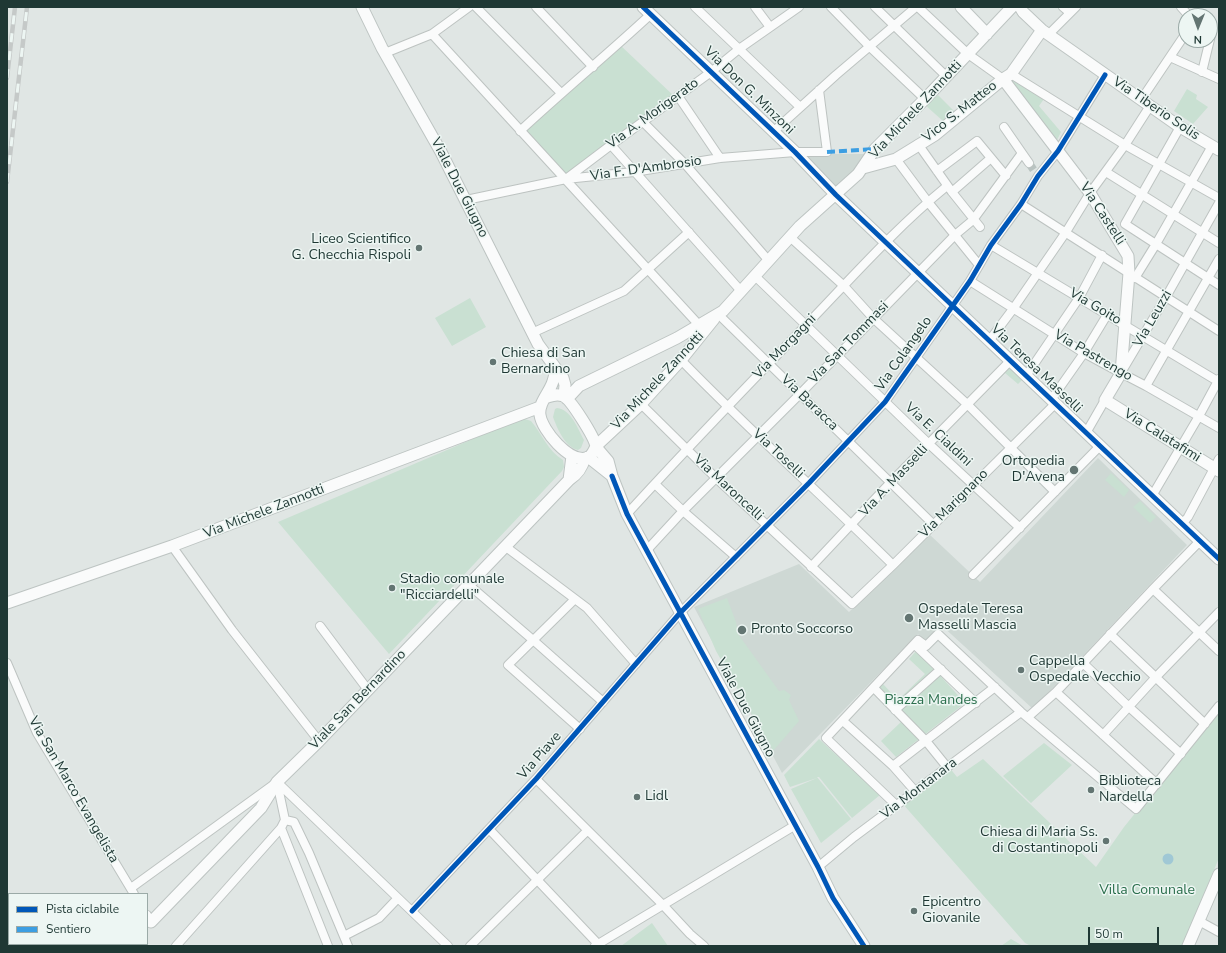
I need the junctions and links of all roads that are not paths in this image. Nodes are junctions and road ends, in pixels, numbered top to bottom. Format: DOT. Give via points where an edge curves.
graph roads {
  1 [pos="362,7"];
  2 [pos="469,7"];
  3 [pos="476,7"];
  4 [pos="536,7"];
  5 [pos="695,7"];
  6 [pos="756,7"];
  7 [pos="831,7"];
  8 [pos="875,7"];
  9 [pos="917,7"];
  10 [pos="961,7"];
  11 [pos="1012,7"];
  12 [pos="1020,7"];
  13 [pos="1063,7"];
  14 [pos="1076,7"];
  15 [pos="795,8"];
  16 [pos="647,11"];
  17 [pos="1070,13"];
  18 [pos="894,25"];
  19 [pos="770,27"];
  20 [pos="1045,32"];
  21 [pos="432,34"];
  22 [pos="987,34"];
  23 [pos="1178,45"];
  24 [pos="869,46"];
  25 [pos="1209,48"];
  26 [pos="739,49"];
  27 [pos="385,53"];
  28 [pos="968,54"];
  29 [pos="1170,57"];
  30 [pos="594,67"];
  31 [pos="711,72"];
  32 [pos="1202,72"];
  33 [pos="1105,75"];
  34 [pos="1007,76"];
  35 [pos="946,77"];
  36 [pos="1219,79"];
  37 [pos="819,90"];
  38 [pos="561,93"];
  39 [pos="678,96"];
  40 [pos="925,99"];
  41 [pos="1145,103"];
  42 [pos="800,107"];
  43 [pos="1079,116"];
  44 [pos="643,122"];
  45 [pos="1004,127"];
  46 [pos="1180,127"];
  47 [pos="520,131"];
  48 [pos="773,132"];
  49 [pos="918,144"];
  50 [pos="611,145"];
  51 [pos="1125,145"];
  52 [pos="1216,148"];
  53 [pos="1058,151"];
  54 [pos="795,152"];
  55 [pos="1022,153"];
  56 [pos="720,158"];
  57 [pos="991,158"];
  58 [pos="896,159"];
  59 [pos="1029,163"];
  60 [pos="685,164"];
  61 [pos="1159,164"];
  62 [pos="863,168"];
  63 [pos="937,171"];
  64 [pos="634,172"];
  65 [pos="1106,172"];
  66 [pos="1006,176"];
  67 [pos="566,179"];
  68 [pos="1191,182"];
  69 [pos="950,189"];
  70 [pos="1090,193"];
  71 [pos="1141,194"];
  72 [pos="836,195"];
  73 [pos="1219,198"];
  74 [pos="466,200"];
  75 [pos="928,202"];
  76 [pos="1219,203"];
  77 [pos="1021,204"];
  78 [pos="1173,214"];
  79 [pos="973,220"];
  80 [pos="980,227"];
  81 [pos="689,232"];
  82 [pos="1066,232"];
  83 [pos="1202,232"];
  84 [pos="955,235"];
  85 [pos="790,237"];
  86 [pos="886,243"];
  87 [pos="1219,243"];
  88 [pos="1156,244"];
  89 [pos="992,245"];
  90 [pos="1102,255"];
  91 [pos="1219,259"];
  92 [pos="769,261"];
  93 [pos="1186,263"];
  94 [pos="979,265"];
  95 [pos="649,270"];
  96 [pos="1037,272"];
  97 [pos="918,273"];
  98 [pos="1132,275"];
  99 [pos="755,276"];
  100 [pos="1208,278"];
  101 [pos="970,281"];
  102 [pos="1219,285"];
  103 [pos="844,286"];
  104 [pos="742,291"];
  105 [pos="1166,297"];
  106 [pos="1079,298"];
  107 [pos="952,306"];
  108 [pos="1013,309"];
  109 [pos="1189,312"];
  110 [pos="718,314"];
  111 [pos="1107,314"];
  112 [pos="873,318"];
  113 [pos="699,325"];
  114 [pos="1125,325"];
  115 [pos="806,326"];
  116 [pos="1219,331"];
  117 [pos="532,333"];
  118 [pos="1055,335"];
  119 [pos="1143,336"];
  120 [pos="989,341"];
  121 [pos="1167,350"];
  122 [pos="1084,353"];
  123 [pos="837,356"];
  124 [pos="916,358"];
  125 [pos="680,360"];
  126 [pos="1010,360"];
  127 [pos="769,364"];
  128 [pos="556,369"];
  129 [pos="1121,374"];
  130 [pos="1026,376"];
  131 [pos="1219,381"];
  132 [pos="1146,386"];
  133 [pos="800,394"];
  134 [pos="566,397"];
  135 [pos="1105,400"];
  136 [pos="885,402"];
  137 [pos="1053,402"];
  138 [pos="542,403"];
  139 [pos="641,404"];
  140 [pos="967,404"];
  141 [pos="726,407"];
  142 [pos="519,416"];
  143 [pos="1199,416"];
  144 [pos="543,424"];
  145 [pos="1219,428"];
  146 [pos="1086,433"];
  147 [pos="759,436"];
  148 [pos="849,441"];
  149 [pos="928,444"];
  150 [pos="1100,446"];
  151 [pos="596,447"];
  152 [pos="1180,447"];
  153 [pos="1010,448"];
  154 [pos="687,449"];
  155 [pos="572,456"];
  156 [pos="587,458"];
  157 [pos="1217,466"];
  158 [pos="612,476"];
  159 [pos="716,478"];
  160 [pos="569,480"];
  161 [pos="891,482"];
  162 [pos="809,483"];
  163 [pos="655,484"];
  164 [pos="974,485"];
  165 [pos="1055,492"];
  166 [pos="1152,496"];
  167 [pos="683,511"];
  168 [pos="628,514"];
  169 [pos="853,524"];
  170 [pos="934,524"];
  171 [pos="1182,524"];
  172 [pos="767,525"];
  173 [pos="1020,528"];
  174 [pos="1200,541"];
  175 [pos="172,546"];
  176 [pos="506,547"];
  177 [pos="647,550"];
  178 [pos="736,557"];
  179 [pos="1219,559"];
  180 [pos="894,565"];
  181 [pos="812,567"];
  182 [pos="973,575"];
  183 [pos="469,585"];
  184 [pos="1153,589"];
  185 [pos="575,599"];
  186 [pos="7,603"];
  187 [pos="852,604"];
  188 [pos="1219,612"];
  189 [pos="680,613"];
  190 [pos="320,626"];
  191 [pos="1200,632"];
  192 [pos="1110,634"];
  193 [pos="533,640"];
  194 [pos="915,645"];
  195 [pos="1219,651"];
  196 [pos="7,663"];
  197 [pos="1083,663"];
  198 [pos="636,664"];
  199 [pos="940,669"];
  200 [pos="1156,678"];
  201 [pos="996,687"];
  202 [pos="874,688"];
  203 [pos="368,690"];
  204 [pos="1056,692"];
  205 [pos="603,702"];
  206 [pos="976,703"];
  207 [pos="1219,706"];
  208 [pos="1129,707"];
  209 [pos="894,710"];
  210 [pos="1024,715"];
  211 [pos="843,721"];
  212 [pos="1205,724"];
  213 [pos="580,729"];
  214 [pos="1103,735"];
  215 [pos="319,741"];
  216 [pos="926,742"];
  217 [pos="1181,754"];
  218 [pos="893,766"];
  219 [pos="947,767"];
  220 [pos="536,779"];
  221 [pos="277,782"];
  222 [pos="1157,784"];
  223 [pos="915,791"];
  224 [pos="896,806"];
  225 [pos="283,824"];
  226 [pos="794,826"];
  227 [pos="489,829"];
  228 [pos="587,831"];
  229 [pos="818,867"];
  230 [pos="1219,874"];
  231 [pos="537,880"];
  232 [pos="133,891"];
  233 [pos="398,898"];
  234 [pos="662,905"];
  235 [pos="412,911"];
  236 [pos="149,918"];
  237 [pos="1199,921"];
  238 [pos="1219,932"];
  239 [pos="344,936"];
  240 [pos="596,945"];
  241 [pos="176,946"];
  242 [pos="328,946"];
  243 [pos="348,946"];
  244 [pos="448,946"];
  245 [pos="470,946"];
  246 [pos="704,946"];
  247 [pos="864,946"];
  248 [pos="1188,946"];
  1 -- 27 [label="street, Viale Due Giugno"];
  2 -- 21 [label="street"];
  3 -- 38 [label="street"];
  4 -- 30 [label="street"];
  5 -- 26 [label="street"];
  6 -- 19 [label="street"];
  7 -- 24 [label="street"];
  8 -- 18 [label="street"];
  9 -- 18 [label="street"];
  9 -- 28 [label="street"];
  10 -- 22 [label="street"];
  11 -- 22 [label="street, Via Michele Zannotti"];
  12 -- 20 [label="street, Via Tiberio Solis"];
  13 -- 17 [label="street"];
  14 -- 17 [label="street"];
  15 -- 19 [label="street, Via A. Morigerato"];
  16 -- 30 [label="street"];
  16 -- 31 [label="street, Via Don G. Minzoni"];
  17 -- 20 [label="street"];
  18 -- 24 [label="street"];
  18 -- 35 [label="street"];
  19 -- 26 [label="street, Via A. Morigerato"];
  20 -- 33 [label="street, Via Tiberio Solis"];
  20 -- 34 [label="street, Vico S. Matteo"];
  21 -- 27 [label="street"];
  21 -- 47 [label="street"];
  22 -- 28 [label="street, Via Michele Zannotti"];
  23 -- 29 [label="street"];
  24 -- 37 [label="street"];
  24 -- 40 [label="street"];
  25 -- 32 [label="street"];
  26 -- 31 [label="street, Via A. Morigerato"];
  26 -- 42 [label="street"];
  27 -- 74 [label="street, Viale Due Giugno"];
  28 -- 34 [label="street"];
  28 -- 35 [label="street, Via Michele Zannotti"];
  29 -- 32 [label="street"];
  29 -- 41 [label="street"];
  30 -- 38 [label="street"];
  31 -- 39 [label="street, Via A. Morigerato"];
  31 -- 48 [label="street, Via Don G. Minzoni"];
  32 -- 36 [label="street"];
  33 -- 41 [label="street, Via Tiberio Solis"];
  33 -- 43 [label="street, Via Colangelo"];
  34 -- 43 [label="street"];
  34 -- 49 [label="street, Vico S. Matteo" via="935,135"];
  34 -- 53 [label="street, Via Castelli"];
  35 -- 40 [label="street, Via Michele Zannotti"];
  37 -- 42 [label="street"];
  37 -- 54 [label="street, Via F. D'Ambrosio" via="827,152"];
  38 -- 47 [label="street"];
  39 -- 44 [label="street, Via A. Morigerato"];
  39 -- 56 [label="street"];
  40 -- 62 [label="street, Via Michele Zannotti" via="875,149"];
  41 -- 46 [label="street, Via Tiberio Solis"];
  41 -- 51 [label="street"];
  42 -- 48 [label="street"];
  43 -- 51 [label="street"];
  43 -- 53 [label="street, Via Colangelo"];
  44 -- 50 [label="street, Via A. Morigerato"];
  44 -- 60 [label="street"];
  45 -- 55 [label="street"];
  46 -- 52 [label="street, Via Tiberio Solis"];
  46 -- 61 [label="street"];
  47 -- 67 [label="street"];
  48 -- 54 [label="street, Via Don G. Minzoni"];
  49 -- 58 [label="street, Vico S. Matteo"];
  49 -- 63 [label="street"];
  50 -- 64 [label="street"];
  50 -- 67 [label="street, Via A. Morigerato"];
  51 -- 61 [label="street"];
  51 -- 65 [label="street"];
  52 -- 68 [label="street"];
  53 -- 70 [label="street, Via Castelli"];
  53 -- 77 [label="street, Via Colangelo" via="1037,174"];
  54 -- 56 [label="street, Via F. D'Ambrosio"];
  54 -- 72 [label="street, Via Don G. Minzoni"];
  55 -- 59 [label="street"];
  55 -- 66 [label="street, Via San Tommasi"];
  56 -- 60 [label="street, Via F. D'Ambrosio"];
  57 -- 63 [label="street" via="977,141"];
  57 -- 66 [label="street"];
  57 -- 69 [label="street, Via Morgagni"];
  58 -- 62 [label="street, Vico S. Matteo"];
  58 -- 75 [label="street"];
  60 -- 64 [label="street, Via F. D'Ambrosio"];
  60 -- 92 [label="street"];
  61 -- 68 [label="street"];
  61 -- 71 [label="street"];
  62 -- 72 [label="street, Via Michele Zannotti"];
  63 -- 69 [label="street"];
  64 -- 67 [label="street, Via F. D'Ambrosio"];
  64 -- 81 [label="street"];
  65 -- 70 [label="street"];
  65 -- 71 [label="street"];
  66 -- 79 [label="street, Via San Tommasi"];
  67 -- 74 [label="street, Via F. D'Ambrosio"];
  67 -- 95 [label="street"];
  68 -- 73 [label="street"];
  68 -- 78 [label="street"];
  69 -- 75 [label="street, Via Morgagni"];
  69 -- 79 [label="street"];
  70 -- 82 [label="street"];
  70 -- 98 [label="street, Via Castelli" via="1128,256"];
  71 -- 78 [label="street"];
  71 -- 88 [label="street" via="1125,224"];
  72 -- 85 [label="street, Via Michele Zannotti"];
  72 -- 86 [label="street, Via Teresa Masselli"];
  74 -- 117 [label="street, Viale Due Giugno"];
  75 -- 84 [label="street"];
  75 -- 86 [label="street, Via Morgagni"];
  76 -- 83 [label="street, Via Leuzzi"];
  77 -- 82 [label="street"];
  77 -- 89 [label="street, Via Colangelo"];
  78 -- 83 [label="street"];
  78 -- 88 [label="street"];
  79 -- 80 [label="street"];
  79 -- 84 [label="street, Via San Tommasi"];
  81 -- 95 [label="street"];
  81 -- 104 [label="street"];
  82 -- 90 [label="street"];
  82 -- 96 [label="street"];
  83 -- 87 [label="street"];
  83 -- 93 [label="street, Via Leuzzi"];
  84 -- 94 [label="street"];
  84 -- 97 [label="street, Via San Tommasi"];
  85 -- 92 [label="street, Via Michele Zannotti"];
  85 -- 103 [label="street"];
  86 -- 97 [label="street, Via Teresa Masselli"];
  86 -- 103 [label="street, Via Morgagni"];
  88 -- 93 [label="street"];
  88 -- 98 [label="street"];
  89 -- 94 [label="street, Via Colangelo"];
  89 -- 96 [label="street, Via Goito"];
  90 -- 98 [label="street"];
  90 -- 106 [label="street"];
  91 -- 100 [label="street"];
  92 -- 99 [label="street, Via Michele Zannotti"];
  93 -- 100 [label="street"];
  93 -- 105 [label="street, Via Leuzzi"];
  94 -- 101 [label="street, Via Colangelo"];
  95 -- 113 [label="street"];
  95 -- 117 [label="street" via="624,291"];
  96 -- 106 [label="street, Via Goito"];
  96 -- 108 [label="street"];
  97 -- 107 [label="street, Via Teresa Masselli"];
  97 -- 112 [label="street, Via San Tommasi"];
  98 -- 105 [label="street"];
  98 -- 114 [label="street, Via Castelli"];
  99 -- 104 [label="street, Via Michele Zannotti"];
  99 -- 115 [label="street, Via E. Cialdini"];
  100 -- 102 [label="street"];
  100 -- 109 [label="street"];
  101 -- 107 [label="street, Via Colangelo"];
  101 -- 108 [label="street, Via Pastrengo"];
  103 -- 112 [label="street"];
  103 -- 115 [label="street, Via Morgagni"];
  104 -- 110 [label="street, Via Michele Zannotti"];
  105 -- 109 [label="street"];
  105 -- 119 [label="street, Via Leuzzi"];
  106 -- 111 [label="street, Via Goito"];
  106 -- 118 [label="street"];
  107 -- 120 [label="street, Via Teresa Masselli"];
  107 -- 124 [label="street, Via Colangelo"];
  108 -- 118 [label="street, Via Pastrengo"];
  108 -- 120 [label="street"];
  109 -- 116 [label="street"];
  109 -- 121 [label="street"];
  110 -- 113 [label="street, Via Michele Zannotti"];
  110 -- 125 [label="street, Via Michele Zannotti"];
  110 -- 127 [label="street, Via Baracca"];
  111 -- 114 [label="street, Via Goito"];
  111 -- 122 [label="street, Via Marignano"];
  112 -- 123 [label="street, Via San Tommasi"];
  112 -- 124 [label="street"];
  113 -- 134 [label="street, Via Michele Zannotti" via="579,386"];
  114 -- 119 [label="street, Via Goito"];
  114 -- 129 [label="street, Via Castelli"];
  115 -- 123 [label="street, Via E. Cialdini"];
  115 -- 127 [label="street, Via Morgagni"];
  117 -- 128 [label="street, Viale Due Giugno"];
  118 -- 122 [label="street, Via Pastrengo"];
  118 -- 130 [label="street"];
  119 -- 121 [label="street, Via Goito"];
  119 -- 129 [label="street, Via Leuzzi"];
  120 -- 126 [label="street, Via Teresa Masselli"];
  121 -- 131 [label="street, Via Goito"];
  121 -- 132 [label="street"];
  122 -- 129 [label="street, Via Pastrengo"];
  122 -- 137 [label="street, Via Marignano"];
  123 -- 133 [label="street, Via San Tommasi"];
  123 -- 136 [label="street, Via E. Cialdini"];
  124 -- 136 [label="street, Via Colangelo"];
  124 -- 140 [label="street"];
  125 -- 139 [label="street, Via Michele Zannotti"];
  125 -- 141 [label="street, Via Toselli"];
  126 -- 130 [label="street, Via Teresa Masselli"];
  126 -- 140 [label="street, Via A. Masselli"];
  127 -- 133 [label="street, Via Baracca"];
  127 -- 141 [label="street, Via Morgagni"];
  128 -- 134 [label="street, Viale Due Giugno" via="563,378"];
  128 -- 138 [label="street"];
  129 -- 132 [label="street, Via Pastrengo"];
  129 -- 135 [label="street, Via Leuzzi"];
  130 -- 137 [label="street, Via Teresa Masselli"];
  131 -- 143 [label="street"];
  132 -- 143 [label="street, Via Pastrengo"];
  133 -- 147 [label="street, Via San Tommasi"];
  133 -- 148 [label="street, Via Baracca"];
  134 -- 138 [label="street, Via Michele Zannotti" via="556,394"];
  134 -- 151 [label="street, Viale Due Giugno" via="588,429"];
  135 -- 146 [label="street, Via Leuzzi"];
  135 -- 152 [label="street, Via Calatafimi"];
  136 -- 148 [label="street, Via Colangelo"];
  136 -- 149 [label="street, Via E. Cialdini"];
  137 -- 146 [label="street, Via Teresa Masselli"];
  137 -- 153 [label="street, Via Marignano"];
  138 -- 142 [label="street, Via Michele Zannotti"];
  138 -- 144 [label="street"];
  139 -- 151 [label="street, Via Michele Zannotti"];
  139 -- 154 [label="street, Via Maroncelli"];
  140 -- 149 [label="street, Via A. Masselli"];
  140 -- 153 [label="street"];
  141 -- 147 [label="street, Via Toselli"];
  141 -- 154 [label="street, Via Morgagni"];
  142 -- 144 [label="street" via="533,418"];
  142 -- 175 [label="street, Via Michele Zannotti"];
  143 -- 145 [label="street, Via Pastrengo"];
  143 -- 152 [label="street"];
  144 -- 155 [label="street" via="555,443"];
  146 -- 150 [label="street, Via Teresa Masselli"];
  147 -- 159 [label="street, Via San Tommasi"];
  147 -- 162 [label="street, Via Toselli"];
  148 -- 161 [label="street, Via Baracca"];
  148 -- 162 [label="street, Via Colangelo"];
  149 -- 161 [label="street, Via A. Masselli"];
  149 -- 164 [label="street, Via E. Cialdini"];
  150 -- 165 [label="street"];
  150 -- 166 [label="street, Via Teresa Masselli"];
  151 -- 156 [label="street, Via Michele Zannotti"];
  151 -- 158 [label="street, Viale Due Giugno" via="608,461"];
  152 -- 157 [label="street, Via Calatafimi"];
  152 -- 166 [label="street"];
  153 -- 164 [label="street, Via Marignano"];
  153 -- 165 [label="street"];
  154 -- 159 [label="street, Via Maroncelli"];
  154 -- 163 [label="street, Via Morgagni"];
  155 -- 156 [label="street"];
  155 -- 160 [label="street"];
  156 -- 158 [label="street"];
  156 -- 160 [label="street, Viale San Bernardino" via="577,475"];
  157 -- 171 [label="street"];
  158 -- 168 [label="street, Viale Due Giugno"];
  159 -- 167 [label="street, Via San Tommasi"];
  159 -- 172 [label="street, Via Maroncelli"];
  160 -- 176 [label="street, Viale San Bernardino"];
  161 -- 169 [label="street, Via A. Masselli"];
  161 -- 170 [label="street, Via Baracca"];
  162 -- 169 [label="street, Via Toselli"];
  162 -- 172 [label="street, Via Colangelo"];
  163 -- 167 [label="street"];
  163 -- 168 [label="street, Via Morgagni"];
  164 -- 170 [label="street, Via Marignano"];
  164 -- 173 [label="street, Via E. Cialdini"];
  165 -- 173 [label="street"];
  166 -- 171 [label="street, Via Teresa Masselli"];
  167 -- 177 [label="street, Via San Tommasi"];
  167 -- 178 [label="street"];
  168 -- 177 [label="street, Viale Due Giugno"];
  169 -- 180 [label="street, Via Toselli"];
  169 -- 181 [label="street, Via A. Masselli"];
  170 -- 180 [label="street, Via Marignano"];
  171 -- 174 [label="street, Via Teresa Masselli"];
  172 -- 178 [label="street, Via Colangelo"];
  172 -- 181 [label="street, Via Maroncelli"];
  173 -- 182 [label="street"];
  174 -- 179 [label="street, Via Teresa Masselli"];
  174 -- 184 [label="street, Via Montanara"];
  175 -- 186 [label="street, Via Michele Zannotti"];
  175 -- 215 [label="street" via="232,630"];
  176 -- 183 [label="street, Viale San Bernardino"];
  176 -- 185 [label="street"];
  177 -- 189 [label="street, Viale Due Giugno"];
  178 -- 189 [label="street, Via Colangelo"];
  180 -- 187 [label="street, Via Marignano"];
  181 -- 187 [label="street, Via Maroncelli"];
  183 -- 193 [label="street"];
  183 -- 203 [label="street, Viale San Bernardino"];
  184 -- 191 [label="street"];
  184 -- 192 [label="street, Via Montanara"];
  185 -- 193 [label="street"];
  185 -- 198 [label="street" via="588,608"];
  188 -- 191 [label="street"];
  189 -- 198 [label="street, Via Piave"];
  189 -- 226 [label="street, Viale Due Giugno"];
  190 -- 203 [label="street"];
  191 -- 195 [label="street"];
  191 -- 200 [label="street"];
  192 -- 197 [label="street, Via Montanara"];
  192 -- 200 [label="street"];
  193 -- 205 [label="street"];
  193 -- 213 [label="street" via="508,665"];
  194 -- 199 [label="street"];
  194 -- 201 [label="street" via="918,640 926,646 938,634"];
  194 -- 202 [label="street"];
  196 -- 232 [label="street, Via San Marco Evangelista" via="37,733"];
  197 -- 204 [label="street, Via Montanara"];
  197 -- 208 [label="street"];
  198 -- 205 [label="street, Via Piave"];
  199 -- 206 [label="street"];
  199 -- 209 [label="street"];
  200 -- 208 [label="street"];
  200 -- 212 [label="street"];
  201 -- 206 [label="street"];
  201 -- 210 [label="street"];
  202 -- 209 [label="street"];
  202 -- 211 [label="street"];
  203 -- 215 [label="street, Viale San Bernardino"];
  204 -- 210 [label="street, Via Montanara"];
  204 -- 214 [label="street"];
  205 -- 213 [label="street, Via Piave"];
  206 -- 216 [label="street"];
  207 -- 212 [label="street"];
  208 -- 214 [label="street"];
  208 -- 217 [label="street"];
  209 -- 216 [label="street"];
  210 -- 219 [label="street, Via Montanara"];
  210 -- 222 [label="street" via="1136,809"];
  211 -- 218 [label="street"];
  211 -- 224 [label="street" via="826,738"];
  212 -- 217 [label="street"];
  213 -- 220 [label="street, Via Piave"];
  214 -- 222 [label="street"];
  215 -- 221 [label="street, Viale San Bernardino"];
  216 -- 218 [label="street"];
  216 -- 219 [label="street"];
  217 -- 222 [label="street"];
  218 -- 223 [label="street"];
  219 -- 223 [label="street, Via Montanara"];
  220 -- 227 [label="street, Via Piave"];
  220 -- 228 [label="street"];
  221 -- 225 [label="street"];
  221 -- 232 [label="street"];
  221 -- 233 [label="street"];
  221 -- 236 [label="street, Viale San Bernardino" via="261,808"];
  223 -- 224 [label="street, Via Montanara"];
  224 -- 229 [label="street, Via Montanara"];
  225 -- 239 [label="street" via="294,822"];
  225 -- 241 [label="street"];
  225 -- 242 [label="street"];
  226 -- 229 [label="street, Viale Due Giugno"];
  226 -- 234 [label="street"];
  227 -- 231 [label="street"];
  227 -- 235 [label="street, Via Piave"];
  228 -- 231 [label="street"];
  228 -- 234 [label="street"];
  229 -- 247 [label="street, Viale Due Giugno" via="833,898"];
  230 -- 237 [label="street"];
  231 -- 240 [label="street"];
  231 -- 245 [label="street"];
  233 -- 235 [label="street"];
  233 -- 239 [label="street" via="379,918"];
  234 -- 240 [label="street"];
  234 -- 246 [label="street"];
  235 -- 244 [label="street"];
  237 -- 238 [label="street"];
  237 -- 248 [label="street"];
  239 -- 243 [label="street"];
}
